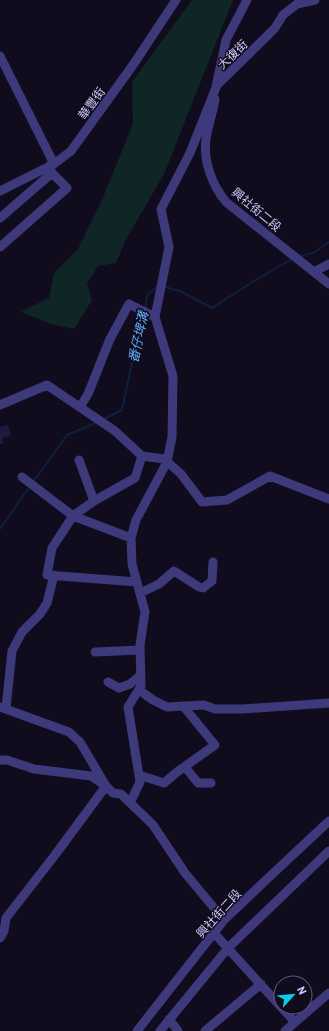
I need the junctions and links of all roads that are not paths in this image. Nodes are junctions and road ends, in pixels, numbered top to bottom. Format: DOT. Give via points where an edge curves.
graph roads {
  1 [pos="176,0"];
  2 [pos="247,0"];
  3 [pos="315,0"];
  4 [pos="0,56"];
  5 [pos="217,85"];
  6 [pos="52,168"];
  7 [pos="0,191"];
  8 [pos="0,218"];
  9 [pos="0,247"];
  10 [pos="329,264"];
  11 [pos="314,272"];
  12 [pos="329,284"];
  13 [pos="155,317"];
  14 [pos="0,405"];
  15 [pos="80,407"];
  16 [pos="142,456"];
  17 [pos="78,460"];
  18 [pos="167,462"];
  19 [pos="22,477"];
  20 [pos="329,499"];
  21 [pos="94,500"];
  22 [pos="73,516"];
  23 [pos="131,538"];
  24 [pos="213,562"];
  25 [pos="54,575"];
  26 [pos="137,582"];
  27 [pos="140,593"];
  28 [pos="140,650"];
  29 [pos="95,652"];
  30 [pos="141,675"];
  31 [pos="108,682"];
  32 [pos="139,690"];
  33 [pos="329,703"];
  34 [pos="3,707"];
  35 [pos="184,707"];
  36 [pos="0,760"];
  37 [pos="184,767"];
  38 [pos="139,775"];
  39 [pos="211,783"];
  40 [pos="106,786"];
  41 [pos="130,803"];
  42 [pos="329,821"];
  43 [pos="329,851"];
  44 [pos="224,920"];
  45 [pos="214,933"];
  46 [pos="0,938"];
  47 [pos="228,948"];
  48 [pos="261,984"];
  49 [pos="329,993"];
  50 [pos="273,998"];
  51 [pos="288,1015"];
  52 [pos="169,1019"];
  53 [pos="295,1022"];
  54 [pos="137,1031"];
  55 [pos="160,1031"];
  56 [pos="178,1031"];
  57 [pos="206,1031"];
  58 [pos="284,1031"];
  1 -- 6 [label="street, 華豐街" via="71,151"];
  2 -- 5 [label="street, 大復街" via="226,40"];
  3 -- 5 [label="street, 大復街" via="297,4 282,15 275,28"];
  4 -- 6 [label="street"];
  5 -- 11 [label="street, 興社街二段" via="206,139 206,155 217,191 226,202"];
  5 -- 13 [label="street" via="190,153 161,209 169,247"];
  6 -- 7 [label="street, 華豐街"];
  6 -- 8 [label="street"];
  6 -- 9 [label="street" via="67,188"];
  10 -- 11 [label="street"];
  11 -- 12 [label="street, 興社街二段"];
  13 -- 15 [label="street" via="129,304"];
  13 -- 18 [label="street" via="173,376 172,437"];
  14 -- 15 [label="street" via="47,385"];
  15 -- 16 [label="street" via="115,431"];
  16 -- 18 [label="street" via="164,459"];
  16 -- 21 [label="street" via="135,478"];
  17 -- 21 [label="street"];
  18 -- 20 [label="street" via="181,474 202,502 227,500 270,476"];
  18 -- 23 [label="street" via="136,520"];
  19 -- 22 [label="street"];
  21 -- 22 [label="street"];
  22 -- 23 [label="street"];
  22 -- 25 [label="street" via="52,548 47,575"];
  23 -- 26 [label="street" via="132,564"];
  24 -- 27 [label="street" via="212,581 203,588 174,571 158,584"];
  25 -- 26 [label="street"];
  25 -- 34 [label="street" via="47,603 22,632 12,650"];
  26 -- 27 [label="street"];
  27 -- 28 [label="street" via="145,612"];
  28 -- 29 [label="street"];
  28 -- 30 [label="street"];
  30 -- 31 [label="street" via="130,684 119,688"];
  30 -- 32 [label="street"];
  32 -- 35 [label="street" via="167,707"];
  32 -- 38 [label="street" via="128,707"];
  33 -- 35 [label="street" via="242,710 215,709 204,705"];
  34 -- 40 [label="street" via="69,732 80,742"];
  35 -- 37 [label="street" via="214,745"];
  36 -- 40 [label="street" via="34,769 91,776"];
  37 -- 38 [label="street" via="164,783"];
  37 -- 39 [label="street" via="198,783"];
  38 -- 41 [label="street" via="140,782"];
  40 -- 41 [label="street" via="113,793 121,794"];
  40 -- 46 [label="street" via="6,918"];
  41 -- 44 [label="street" via="153,825 185,873"];
  42 -- 44 [label="street, 興社街二段"];
  43 -- 47 [label="street"];
  44 -- 45 [label="street, 興社街二段"];
  45 -- 47 [label="street"];
  45 -- 54 [label="street, 興社街二段"];
  47 -- 48 [label="street"];
  47 -- 52 [label="street"];
  48 -- 50 [label="street"];
  48 -- 57 [label="street"];
  49 -- 53 [label="street"];
  51 -- 53 [label="street"];
  52 -- 55 [label="street"];
  52 -- 56 [label="street"];
  53 -- 58 [label="street"];
}
